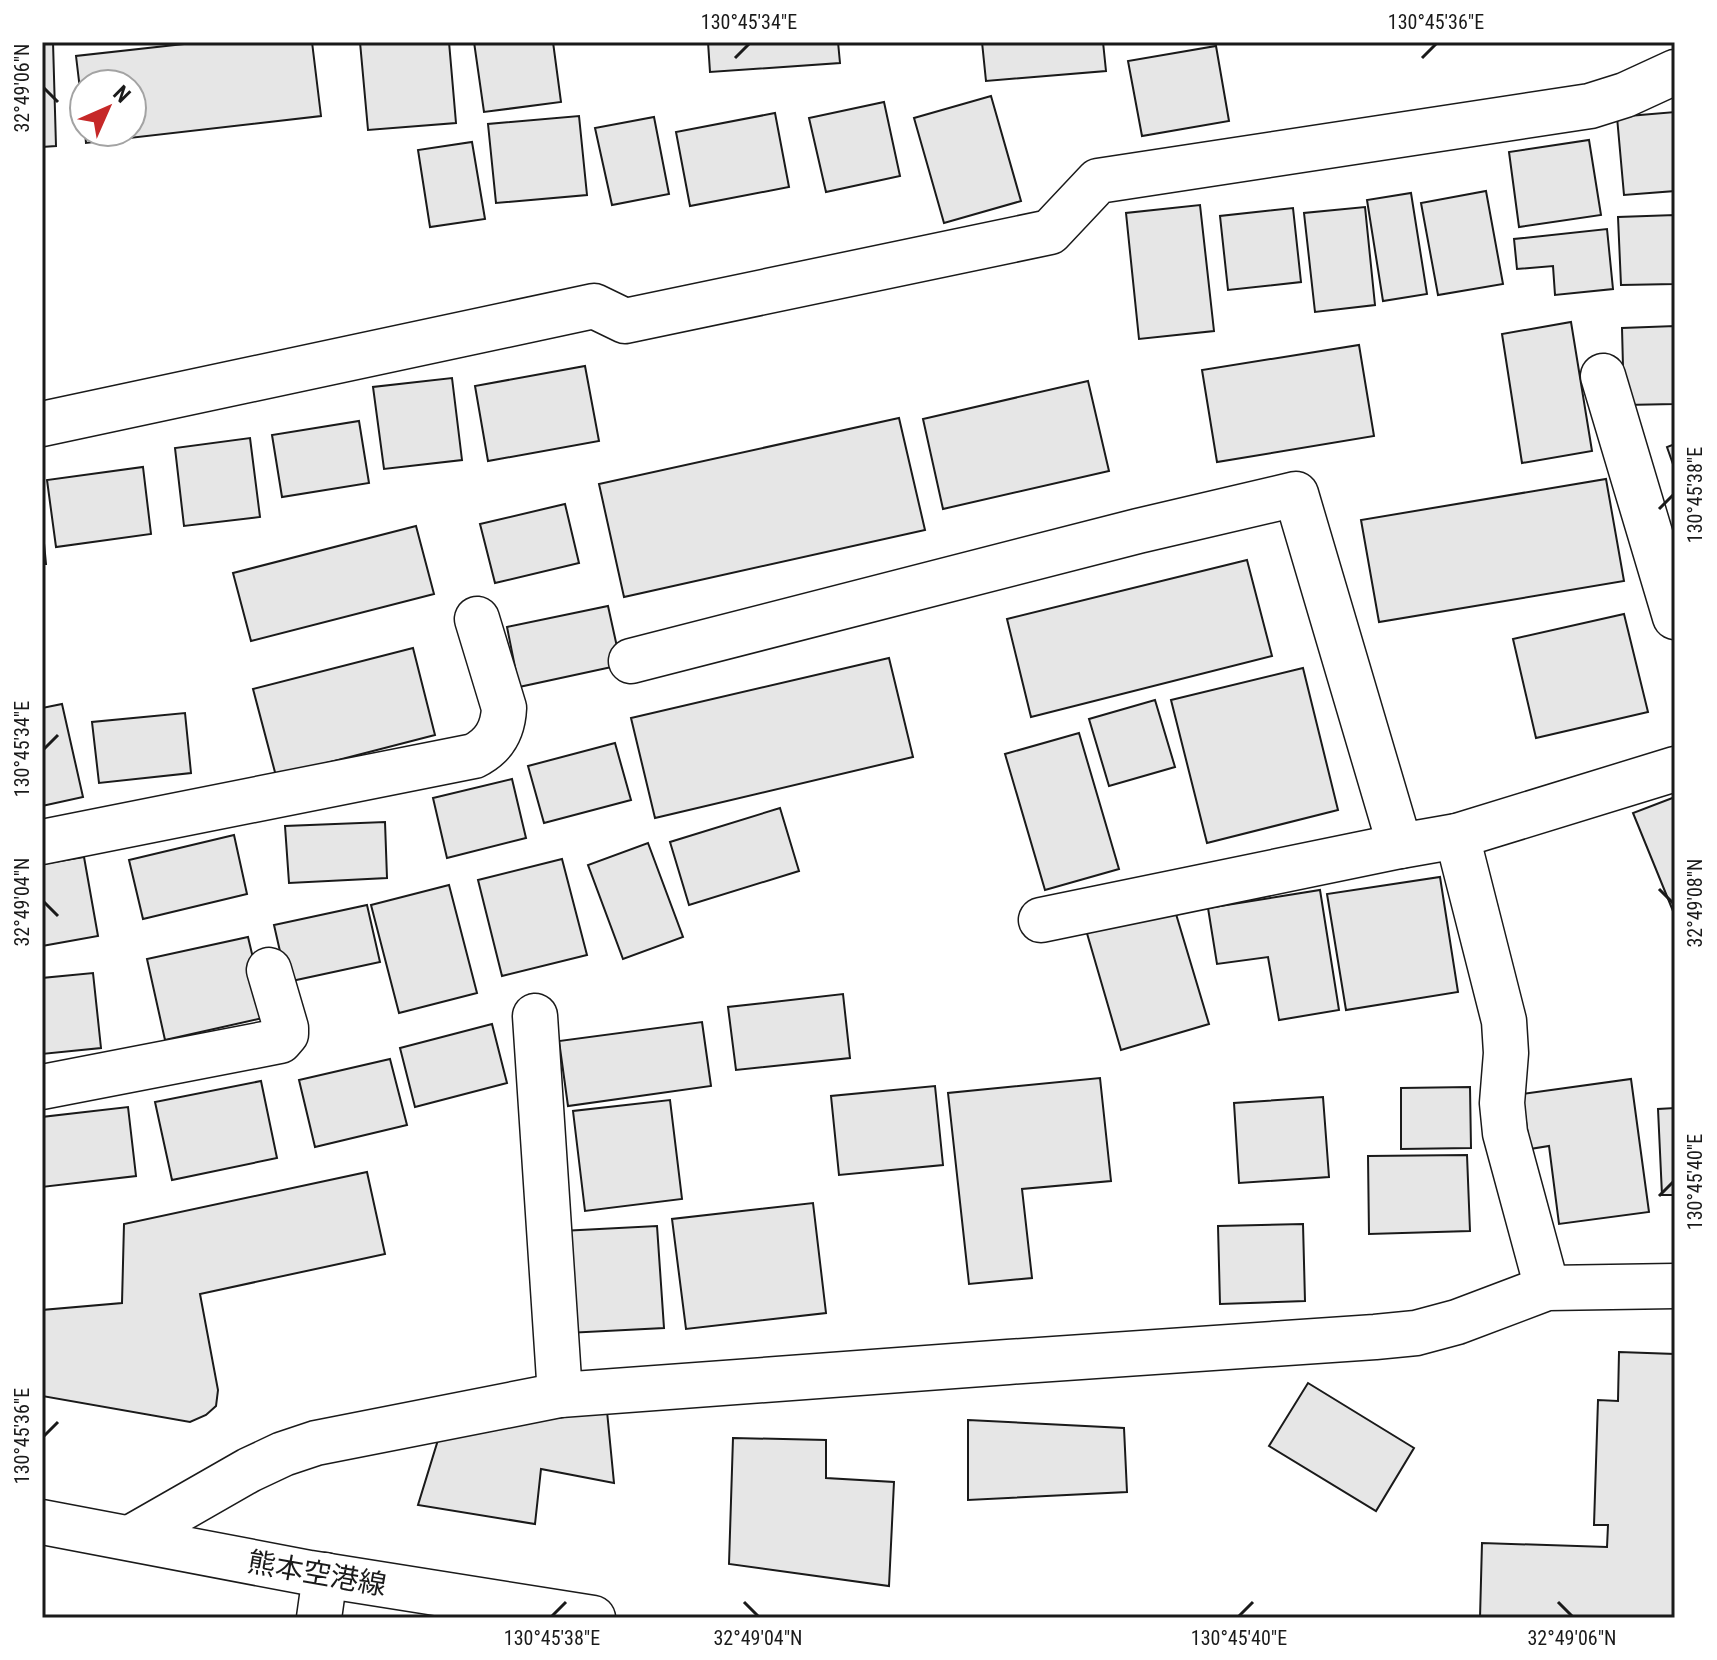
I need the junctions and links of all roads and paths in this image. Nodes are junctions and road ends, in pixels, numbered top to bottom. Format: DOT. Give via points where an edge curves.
graph roads {
  1 [pos="1675,72"];
  2 [pos="1603,376"];
  3 [pos="42,424"];
  4 [pos="1675,617"];
  5 [pos="477,619"];
  6 [pos="631,661"];
  7 [pos="1675,769"];
  8 [pos="1457,836"];
  9 [pos="42,842"];
  10 [pos="1400,846"];
  11 [pos="1041,920"];
  12 [pos="269,970"];
  13 [pos="535,1016"];
  14 [pos="42,1087"];
  15 [pos="1675,1286"];
  16 [pos="1547,1288"];
  17 [pos="560,1395"];
  18 [pos="42,1522"];
  19 [pos="130,1538"];
  20 [pos="325,1575"];
  21 [pos="319,1618"];
  22 [pos="593,1618"];
  1 -- 3 [label="street" via="1590,106 1098,181 1050,232 625,321 594,306"];
  2 -- 4 [label="street"];
  5 -- 9 [label="street" via="504,720 497,738 474,756"];
  6 -- 10 [label="street" via="1296,494"];
  7 -- 8 [label="street"];
  8 -- 10 [label="street"];
  8 -- 16 [label="street" via="1506,1035 1505,1133"];
  10 -- 11 [label="street"];
  12 -- 14 [label="street" via="286,1028 280,1041"];
  13 -- 17 [label="street"];
  15 -- 16 [label="street"];
  16 -- 17 [label="street" via="1416,1333"];
  17 -- 19 [label="street" via="316,1443 249,1470"];
  18 -- 19 [label="street, 熊本空港線"];
  19 -- 20 [label="street, 熊本空港線"];
  20 -- 21 [label="street"];
  20 -- 22 [label="street, 熊本空港線"];
}
